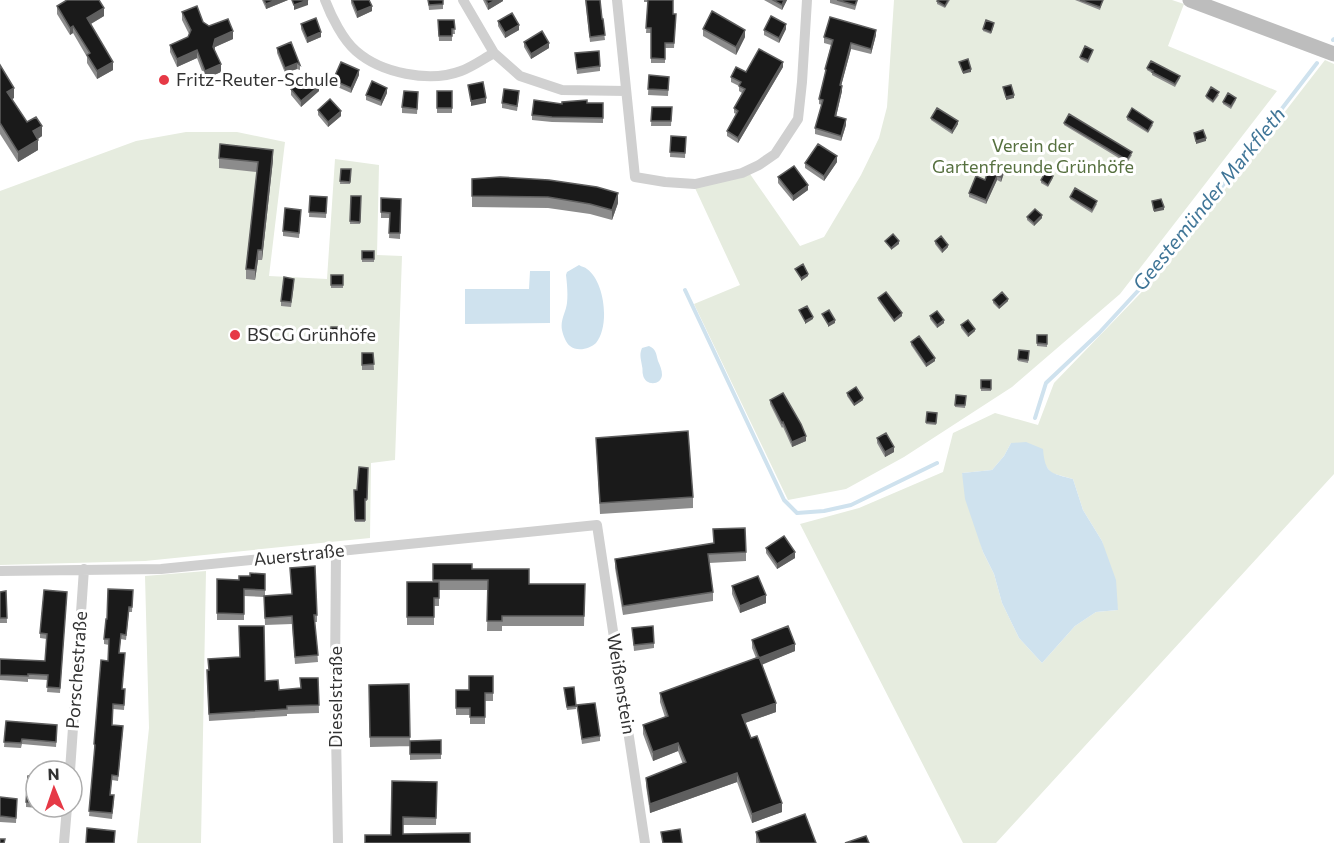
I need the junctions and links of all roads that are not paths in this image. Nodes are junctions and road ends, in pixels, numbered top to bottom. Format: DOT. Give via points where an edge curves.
graph roads {
  1 [pos="325,0"];
  2 [pos="464,0"];
  3 [pos="617,0"];
  4 [pos="807,0"];
  5 [pos="1190,0"];
  6 [pos="1209,3"];
  7 [pos="494,53"];
  8 [pos="1334,54"];
  9 [pos="626,91"];
  10 [pos="597,525"];
  11 [pos="336,551"];
  12 [pos="84,569"];
  13 [pos="0,571"];
  14 [pos="71,759"];
  15 [pos="66,819"];
  16 [pos="64,843"];
  17 [pos="338,843"];
  18 [pos="645,843"];
  1 -- 7 [label="street" via="345,39 380,66 410,75 434,76 461,71"];
  2 -- 7 [label="street"];
  3 -- 9 [label="street"];
  4 -- 9 [label="street" via="798,119 775,154 759,165 695,184 635,177"];
  5 -- 6 [label="street"];
  6 -- 8 [label="street"];
  7 -- 9 [label="street" via="520,76 562,90"];
  10 -- 11 [label="street, Auerstraße"];
  10 -- 18 [label="street, Weißenstein"];
  11 -- 12 [label="street, Auerstraße" via="161,569"];
  11 -- 17 [label="street, Dieselstraße"];
  12 -- 13 [label="street, Auerstraße"];
  12 -- 14 [label="street, Porschestraße"];
  15 -- 16 [label="street"];
}
